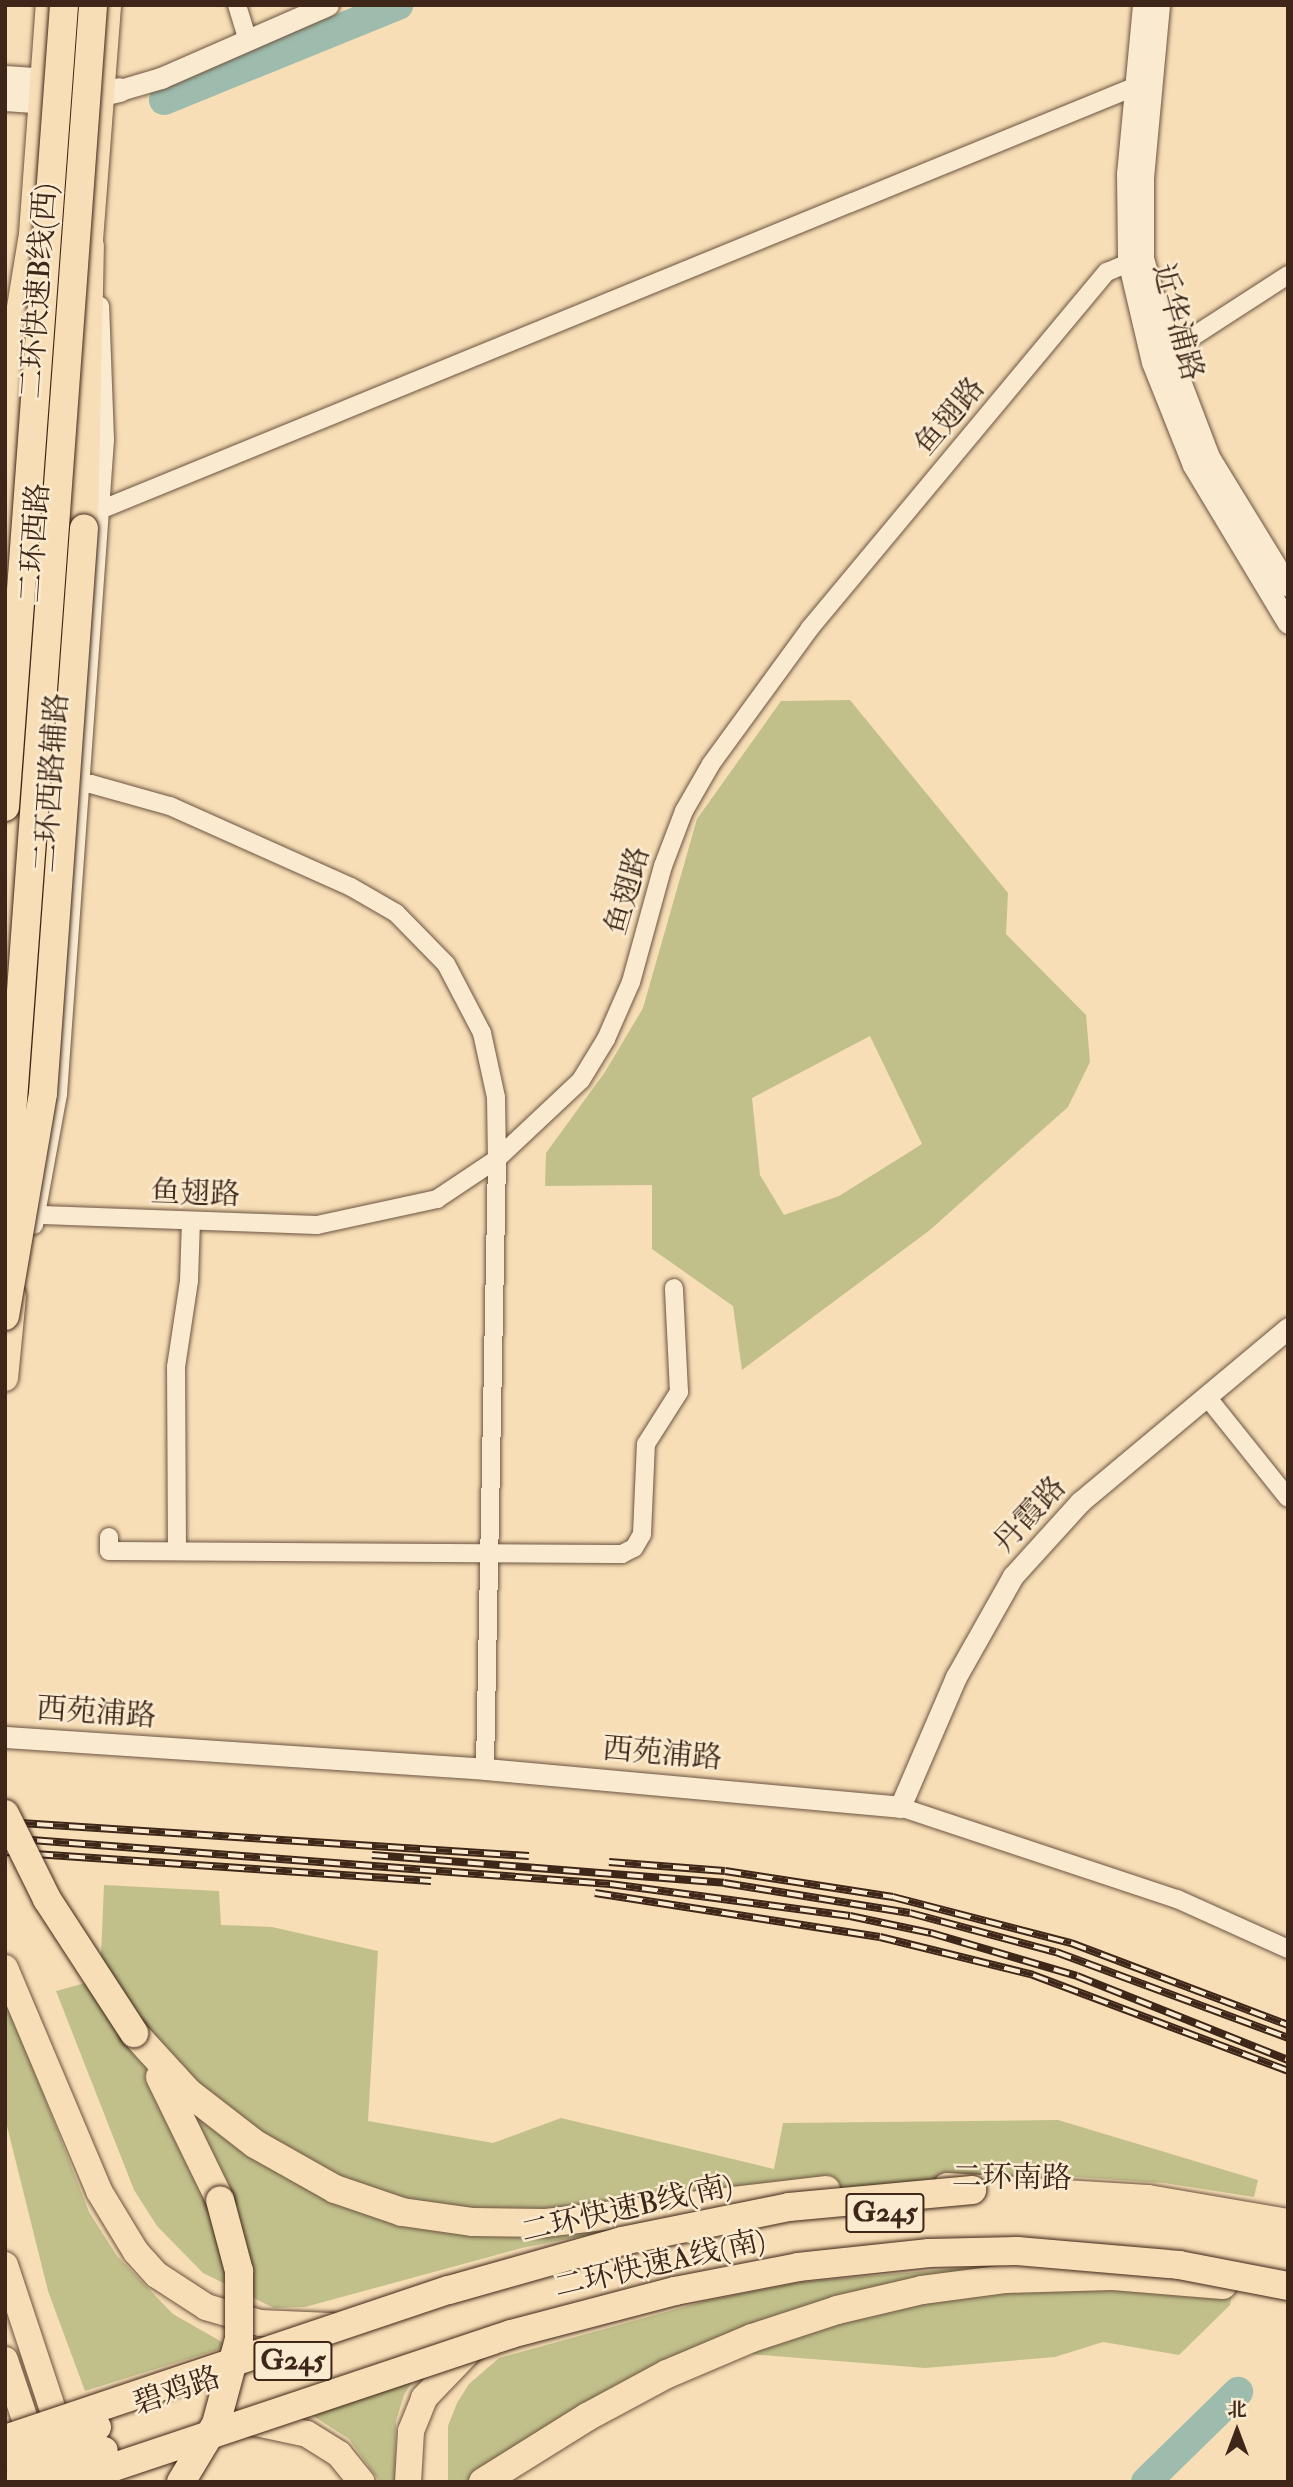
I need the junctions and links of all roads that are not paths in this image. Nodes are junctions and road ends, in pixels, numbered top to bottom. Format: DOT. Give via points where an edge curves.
graph roads {
  1 [pos="49,5"];
  2 [pos="64,5"];
  3 [pos="93,5"];
  4 [pos="107,5"];
  5 [pos="237,5"];
  6 [pos="328,5"];
  7 [pos="1143,5"];
  8 [pos="1159,5"];
  9 [pos="248,41"];
  10 [pos="5,78"];
  11 [pos="1142,88"];
  12 [pos="43,91"];
  13 [pos="108,91"];
  14 [pos="5,99"];
  15 [pos="32,242"];
  16 [pos="90,246"];
  17 [pos="1136,259"];
  18 [pos="1288,275"];
  19 [pos="1169,352"];
  20 [pos="5,405"];
  21 [pos="92,519"];
  22 [pos="1288,586"];
  23 [pos="5,605"];
  24 [pos="1288,623"];
  25 [pos="5,776"];
  26 [pos="64,782"];
  27 [pos="5,807"];
  28 [pos="497,1159"];
  29 [pos="17,1213"];
  30 [pos="191,1221"];
  31 [pos="674,1288"];
  32 [pos="8,1319"];
  33 [pos="1288,1328"];
  34 [pos="5,1378"];
  35 [pos="1207,1397"];
  36 [pos="1288,1498"];
  37 [pos="109,1537"];
  38 [pos="177,1551"];
  39 [pos="489,1556"];
  40 [pos="11,1737"];
  41 [pos="485,1769"];
  42 [pos="900,1807"];
  43 [pos="5,1814"];
  44 [pos="1288,1949"];
  45 [pos="5,1968"];
  46 [pos="134,2034"];
  47 [pos="972,2190"];
  48 [pos="1288,2223"];
  49 [pos="1288,2242"];
  50 [pos="5,2265"];
  51 [pos="1288,2267"];
  52 [pos="1288,2286"];
  53 [pos="1288,2294"];
  54 [pos="490,2296"];
  55 [pos="563,2300"];
  56 [pos="5,2361"];
  57 [pos="145,2437"];
  58 [pos="5,2439"];
  59 [pos="102,2439"];
  60 [pos="5,2458"];
  61 [pos="13,2482"];
  62 [pos="46,2482"];
  63 [pos="69,2482"];
  64 [pos="77,2482"];
  65 [pos="181,2482"];
  66 [pos="362,2482"];
  67 [pos="408,2482"];
  68 [pos="483,2482"];
  1 -- 12 [label="main road, 二环西路"];
  2 -- 27 [label="highway, bridge"];
  3 -- 29 [label="highway, 二环快速B线(西), bridge"];
  4 -- 13 [label="main road, 二环西路"];
  5 -- 9 [label="street"];
  6 -- 9 [label="street"];
  7 -- 11 [label="street, 近华浦路"];
  8 -- 11 [label="street, 近华浦路"];
  9 -- 13 [label="street"];
  10 -- 12 [label="main road"];
  11 -- 17 [label="street, 近华浦路" via="1127,173"];
  11 -- 21 [label="street"];
  12 -- 13 [label="main road"];
  12 -- 14 [label="main road"];
  12 -- 15 [label="main road, 二环西路"];
  13 -- 16 [label="main road, 二环西路"];
  15 -- 20 [label="highway"];
  15 -- 23 [label="main road, 二环西路"];
  16 -- 21 [label="highway"];
  16 -- 26 [label="main road, 二环西路"];
  17 -- 19 [label="street, 近华浦路"];
  17 -- 24 [label="street, 近华浦路" via="1152,362 1193,465"];
  17 -- 28 [label="street, 鱼翅路" via="1107,272 810,628 711,764 675,833 631,982 606,1039 580,1080"];
  18 -- 19 [label="street"];
  19 -- 22 [label="street, 近华浦路" via="1209,457"];
  21 -- 26 [label="street, 二环西路辅路"];
  21 -- 32 [label="highway, bridge" via="42,1102"];
  25 -- 26 [label="street"];
  26 -- 28 [label="street" via="170,806 351,887 396,913 446,964 482,1033 496,1097"];
  26 -- 29 [label="main road, 二环西路"];
  28 -- 30 [label="street, 鱼翅路" via="436,1199 376,1216 317,1225"];
  28 -- 39 [label="street"];
  29 -- 30 [label="street, 鱼翅路"];
  29 -- 32 [label="main road, 二环西路"];
  30 -- 38 [label="street" via="189,1281 176,1367"];
  31 -- 39 [label="street" via="678,1392 646,1444 642,1534 634,1548 622,1554"];
  32 -- 34 [label="main road, 二环西路"];
  33 -- 35 [label="street, 丹霞路"];
  35 -- 36 [label="street"];
  35 -- 42 [label="street, 丹霞路" via="1080,1502 1013,1576 956,1676"];
  37 -- 38 [label="street" via="109,1551"];
  38 -- 39 [label="street"];
  39 -- 41 [label="street"];
  40 -- 41 [label="street, 西苑浦路"];
  41 -- 42 [label="street, 西苑浦路"];
  42 -- 44 [label="street, 西苑浦路" via="1177,1899"];
  43 -- 46 [label="highway, bridge" via="47,1899"];
  45 -- 54 [label="main road" via="116,2224 136,2252 181,2293 232,2317 317,2327 395,2318"];
  46 -- 47 [label="highway, bridge" via="196,2098 274,2156 357,2198 425,2216 545,2223 825,2190"];
  46 -- 65 [label="highway, bridge" via="205,2163 226,2218 239,2271 240,2322 228,2390 208,2440"];
  47 -- 48 [label="highway, 二环快速B线(南)" via="1148,2199"];
  47 -- 58 [label="highway, 二环快速B线(南), bridge" via="800,2206 585,2250 437,2294"];
  49 -- 54 [label="main road, 二环南路 / G245" via="1104,2213 927,2210 716,2239"];
  50 -- 64 [label="main road"];
  51 -- 55 [label="main road, 二环南路 / G245" via="1143,2242 962,2233 784,2251"];
  52 -- 63 [label="highway, 二环快速A线(南), bridge" via="1179,2265 1027,2251 929,2253 798,2267 662,2294 511,2334"];
  53 -- 68 [label="highway" via="1191,2281 1086,2276 978,2281 894,2296 780,2328 677,2370 587,2417"];
  54 -- 59 [label="main road, 碧鸡路 / G245"];
  55 -- 57 [label="main road, 碧鸡路 / G245"];
  55 -- 67 [label="main road" via="496,2332 436,2381 411,2431"];
  56 -- 62 [label="main road"];
  57 -- 59 [label="main road, 碧鸡路 / G245"];
  57 -- 66 [label="main road" via="198,2424 268,2423 324,2443"];
  59 -- 60 [label="main road, 碧鸡路 / G245, bridge"];
  59 -- 61 [label="main road, 碧鸡路 / G245, bridge"];
}
